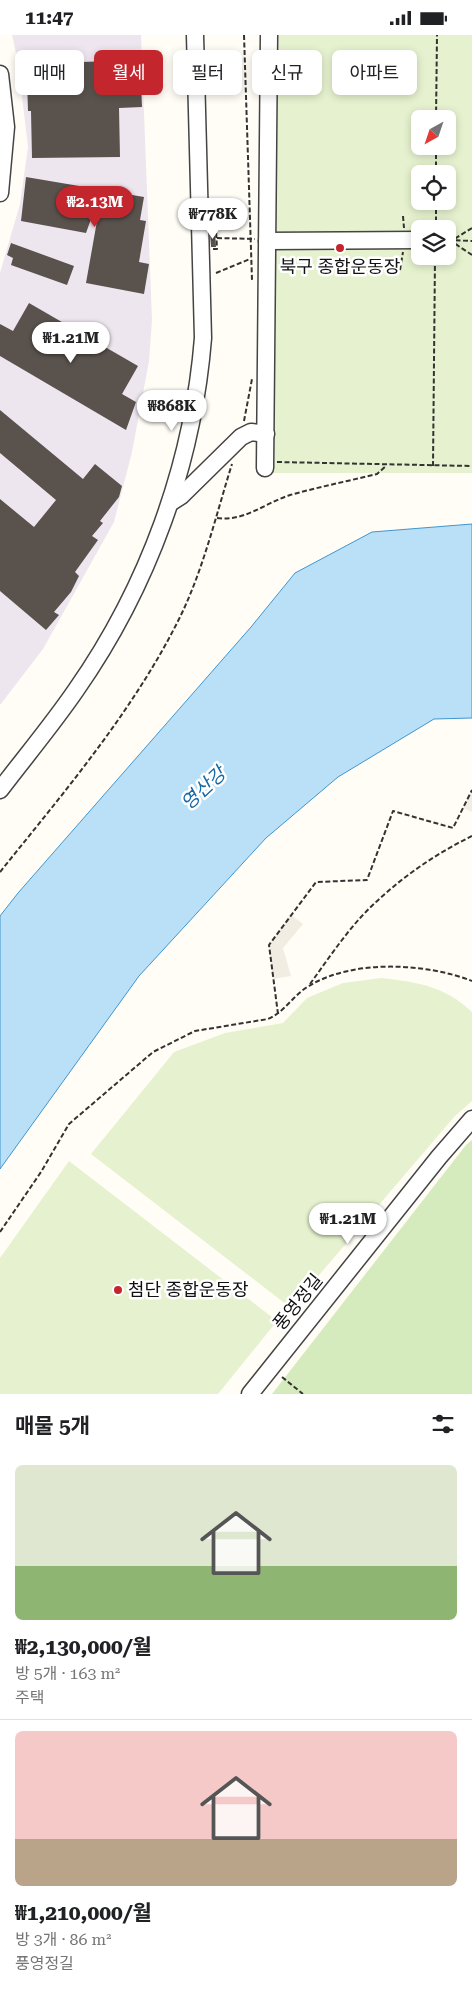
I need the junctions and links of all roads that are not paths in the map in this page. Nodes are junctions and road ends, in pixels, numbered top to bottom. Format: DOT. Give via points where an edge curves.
graph roads {
  1 [pos="195,35"];
  2 [pos="269,35"];
  3 [pos="0,74"];
  4 [pos="0,193"];
  5 [pos="411,240"];
  6 [pos="267,241"];
  7 [pos="266,434"];
  8 [pos="265,465"];
  9 [pos="170,503"];
  10 [pos="0,790"];
  11 [pos="472,1119"];
  12 [pos="250,1394"];
  1 -- 9 [label="street" via="203,338 199,386"];
  2 -- 6 [label="street"];
  3 -- 4 [label="street" via="6,127"];
  5 -- 6 [label="street"];
  6 -- 7 [label="street"];
  7 -- 8 [label="street"];
  7 -- 9 [label="street" via="252,432 241,437"];
  9 -- 10 [label="street" via="130,600 76,690"];
  11 -- 12 [label="street, 풍영정길"];
}
